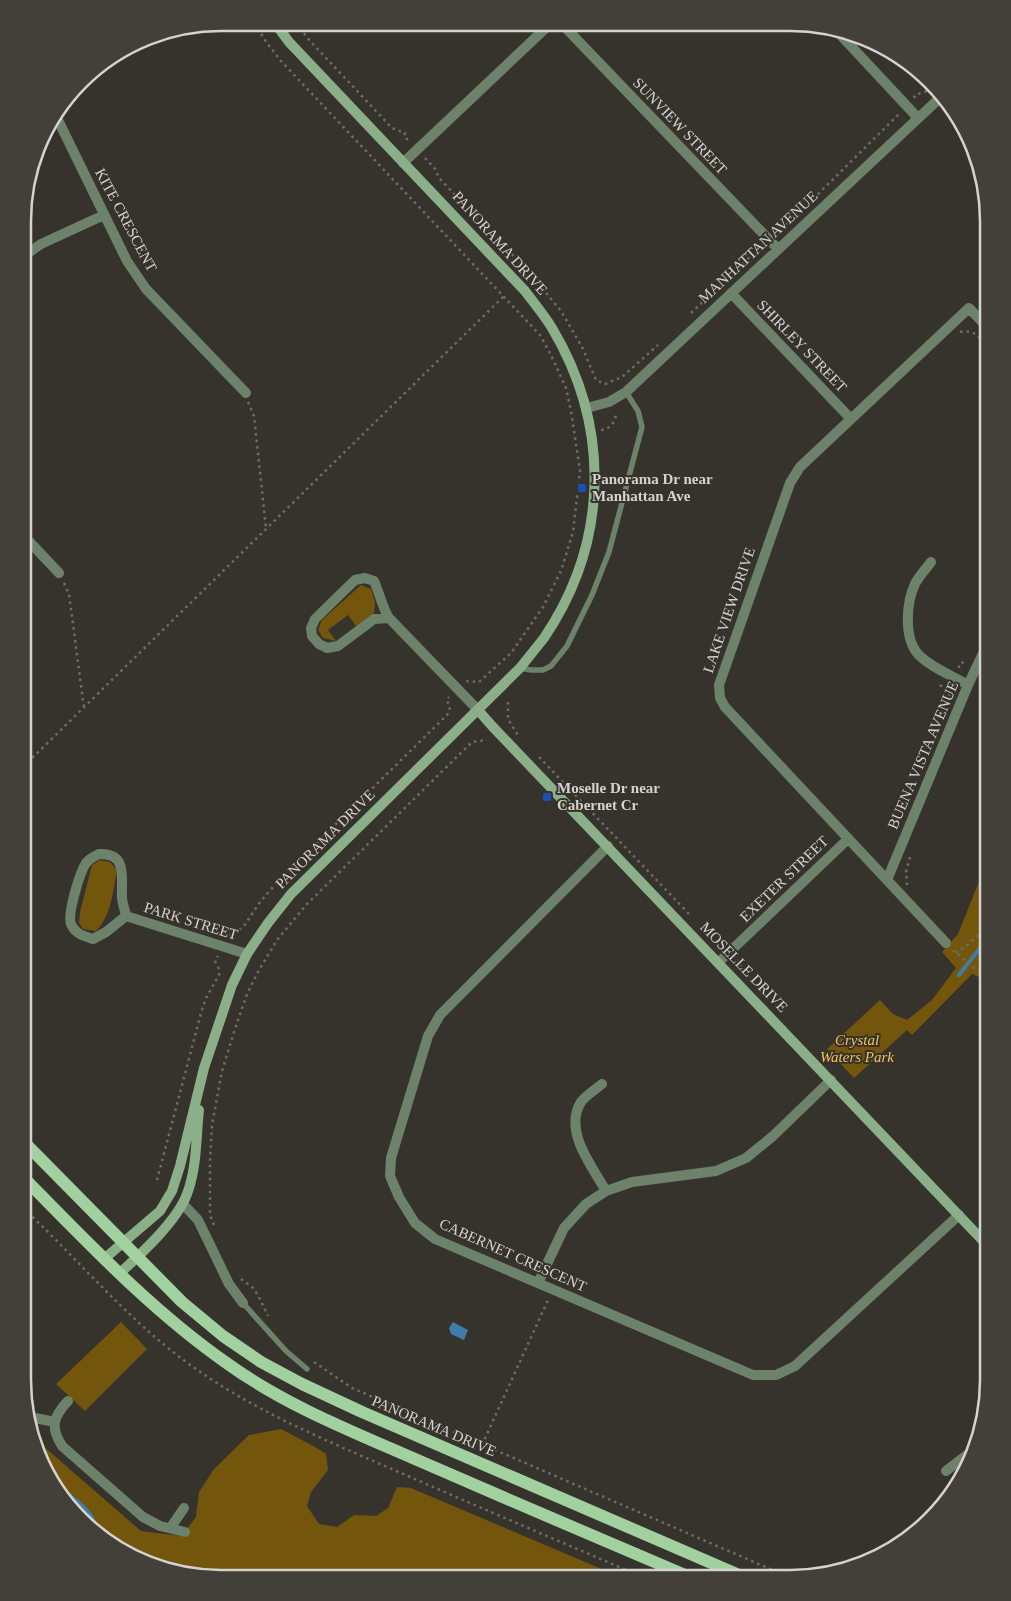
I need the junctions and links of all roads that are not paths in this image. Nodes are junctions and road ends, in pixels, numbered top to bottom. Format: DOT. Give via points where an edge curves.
graph roads {
  1 [pos="281,31"];
  2 [pos="544,31"];
  3 [pos="569,31"];
  4 [pos="845,39"];
  5 [pos="937,100"];
  6 [pos="918,118"];
  7 [pos="59,122"];
  8 [pos="403,163"];
  9 [pos="104,215"];
  10 [pos="778,249"];
  11 [pos="31,251"];
  12 [pos="731,293"];
  13 [pos="980,320"];
  14 [pos="626,392"];
  15 [pos="246,393"];
  16 [pos="587,408"];
  17 [pos="850,419"];
  18 [pos="31,543"];
  19 [pos="931,562"];
  20 [pos="59,573"];
  21 [pos="389,618"];
  22 [pos="980,660"];
  23 [pos="520,668"];
  24 [pos="968,685"];
  25 [pos="478,710"];
  26 [pos="848,839"];
  27 [pos="608,846"];
  28 [pos="887,880"];
  29 [pos="126,916"];
  30 [pos="946,943"];
  31 [pos="248,954"];
  32 [pos="719,962"];
  33 [pos="204,1068"];
  34 [pos="831,1080"];
  35 [pos="602,1084"];
  36 [pos="31,1149"];
  37 [pos="31,1185"];
  38 [pos="606,1191"];
  39 [pos="183,1204"];
  40 [pos="959,1215"];
  41 [pos="980,1237"];
  42 [pos="124,1243"];
  43 [pos="137,1257"];
  44 [pos="104,1260"];
  45 [pos="120,1273"];
  46 [pos="538,1283"];
  47 [pos="243,1303"];
  48 [pos="307,1369"];
  49 [pos="68,1401"];
  50 [pos="35,1418"];
  51 [pos="54,1422"];
  52 [pos="963,1458"];
  53 [pos="946,1471"];
  54 [pos="184,1508"];
  55 [pos="171,1527"];
  56 [pos="185,1532"];
  57 [pos="673,1570"];
  58 [pos="727,1570"];
  1 -- 8 [label="street, PANORAMA DRIVE"];
  2 -- 8 [label="street"];
  3 -- 10 [label="street, SUNVIEW STREET"];
  4 -- 6 [label="street"];
  5 -- 6 [label="street, MANHATTAN AVENUE"];
  6 -- 10 [label="street, MANHATTAN AVENUE"];
  7 -- 9 [label="street, KITE CRESCENT"];
  8 -- 16 [label="street, PANORAMA DRIVE" via="525,291 552,327"];
  9 -- 11 [label="street"];
  9 -- 15 [label="street, KITE CRESCENT" via="146,289"];
  10 -- 12 [label="street, MANHATTAN AVENUE"];
  12 -- 14 [label="street, MANHATTAN AVENUE"];
  12 -- 17 [label="street, SHIRLEY STREET"];
  13 -- 17 [label="street, LAKE VIEW DRIVE" via="969,308"];
  14 -- 16 [label="street, MANHATTAN AVENUE" via="609,402"];
  14 -- 23 [label="lane" via="638,411 642,427 609,552 596,586 567,646 551,666 543,670"];
  16 -- 23 [label="street, PANORAMA DRIVE" via="595,477 587,541 563,605"];
  17 -- 26 [label="street, LAKE VIEW DRIVE" via="800,467 790,483 719,685 725,707"];
  18 -- 20 [label="street"];
  19 -- 24 [label="street" via="915,584 908,607 907,624 912,643 919,656"];
  21 -- 21 [label="street" via="374,619 338,646 326,648 312,636 315,619 355,580 365,578 374,581"];
  21 -- 25 [label="street"];
  22 -- 24 [label="street, BUENA VISTA AVENUE"];
  23 -- 25 [label="street, PANORAMA DRIVE"];
  24 -- 28 [label="street, BUENA VISTA AVENUE"];
  25 -- 27 [label="street, MOSELLE DRIVE"];
  25 -- 31 [label="street, PANORAMA DRIVE" via="291,894"];
  26 -- 28 [label="street, LAKE VIEW DRIVE"];
  26 -- 32 [label="street, EXETER STREET"];
  27 -- 32 [label="street, MOSELLE DRIVE"];
  27 -- 46 [label="street, CABERNET CRESCENT" via="440,1015 428,1036 390,1158 390,1176 415,1223 435,1239"];
  28 -- 30 [label="street, LAKE VIEW DRIVE"];
  29 -- 29 [label="street, PARK STREET" via="93,939 80,935 71,924 70,914 82,871 87,861 99,854 108,854 119,861 123,871 122,899"];
  29 -- 31 [label="street, PARK STREET"];
  31 -- 33 [label="street, PANORAMA DRIVE" via="232,985"];
  32 -- 34 [label="street, MOSELLE DRIVE"];
  33 -- 39 [label="street, PANORAMA DRIVE" via="194,1156"];
  33 -- 42 [label="street, PANORAMA DRIVE" via="172,1191 160,1210"];
  34 -- 38 [label="street" via="746,1158 716,1172 632,1182"];
  34 -- 40 [label="street, MOSELLE DRIVE"];
  35 -- 38 [label="street" via="582,1101 575,1119 577,1139"];
  36 -- 42 [label="main road"];
  37 -- 44 [label="main road"];
  38 -- 46 [label="street" via="586,1204 564,1228"];
  39 -- 43 [label="street, PANORAMA DRIVE"];
  39 -- 47 [label="street" via="198,1220 229,1284"];
  40 -- 41 [label="street, MOSELLE DRIVE"];
  40 -- 46 [label="street, CABERNET CRESCENT" via="795,1366 776,1375 753,1375"];
  42 -- 43 [label="main road, PANORAMA DRIVE"];
  42 -- 44 [label="street, PANORAMA DRIVE"];
  43 -- 45 [label="street, PANORAMA DRIVE"];
  43 -- 58 [label="main road, PANORAMA DRIVE" via="182,1302 224,1336 261,1362 302,1384"];
  44 -- 45 [label="main road"];
  45 -- 57 [label="main road" via="185,1332 276,1395"];
  47 -- 48 [label="lane" via="280,1345"];
  49 -- 51 [label="street"];
  50 -- 51 [label="street"];
  51 -- 55 [label="street" via="56,1436 62,1446 143,1517 160,1526"];
  52 -- 53 [label="street"];
  54 -- 55 [label="street"];
  55 -- 56 [label="street"];
}
